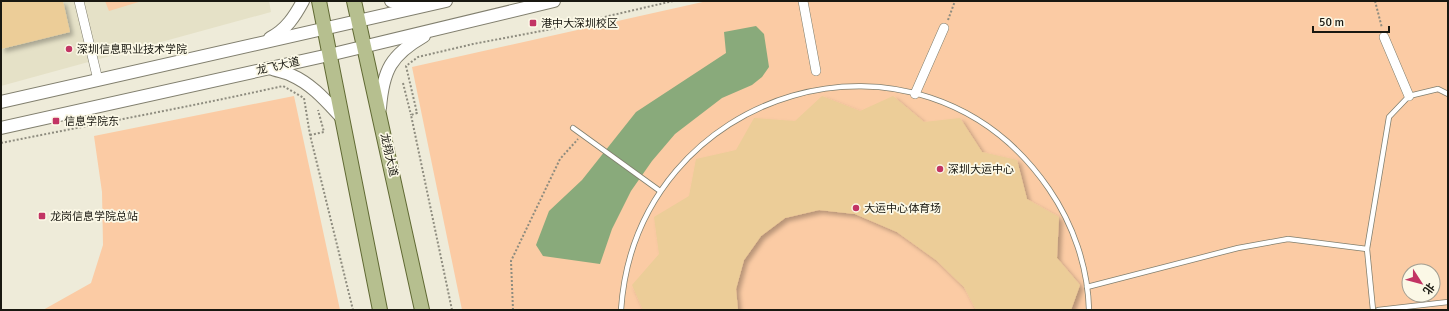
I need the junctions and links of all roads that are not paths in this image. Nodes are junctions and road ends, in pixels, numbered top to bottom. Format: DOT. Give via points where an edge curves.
graph roads {
  1 [pos="80,1"];
  2 [pos="303,1"];
  3 [pos="318,1"];
  4 [pos="354,1"];
  5 [pos="391,1"];
  6 [pos="446,1"];
  7 [pos="554,1"];
  8 [pos="803,1"];
  9 [pos="424,6"];
  10 [pos="359,20"];
  11 [pos="324,28"];
  12 [pos="944,28"];
  13 [pos="435,30"];
  14 [pos="1384,37"];
  15 [pos="257,44"];
  16 [pos="364,46"];
  17 [pos="329,55"];
  18 [pos="269,68"];
  19 [pos="816,72"];
  20 [pos="98,80"];
  21 [pos="915,94"];
  22 [pos="1448,94"];
  23 [pos="1409,96"];
  24 [pos="1,102"];
  25 [pos="379,113"];
  26 [pos="342,118"];
  27 [pos="1,128"];
  28 [pos="573,128"];
  29 [pos="660,191"];
  30 [pos="1367,249"];
  31 [pos="1087,287"];
  32 [pos="1448,302"];
  33 [pos="380,310"];
  34 [pos="422,310"];
  35 [pos="621,310"];
  36 [pos="1089,310"];
  37 [pos="1373,310"];
  38 [pos="1378,310"];
  1 -- 20 [label="street"];
  2 -- 15 [label="main road" via="286,27"];
  3 -- 11 [label="main road"];
  4 -- 10 [label="main road, 龙翔大道"];
  5 -- 9 [label="main road"];
  6 -- 9 [label="main road"];
  7 -- 13 [label="main road, 龙飞大道"];
  8 -- 19 [label="street"];
  9 -- 10 [label="main road"];
  10 -- 11 [label="main road"];
  10 -- 16 [label="main road, 龙翔大道"];
  11 -- 15 [label="main road"];
  11 -- 17 [label="main road"];
  12 -- 21 [label="street"];
  13 -- 16 [label="main road, 龙飞大道"];
  13 -- 25 [label="main road" via="404,49 393,62 385,74"];
  14 -- 23 [label="street"];
  15 -- 20 [label="main road"];
  16 -- 17 [label="main road, 龙飞大道"];
  16 -- 25 [label="main road, 龙翔大道"];
  17 -- 18 [label="main road, 龙飞大道"];
  17 -- 26 [label="main road"];
  18 -- 26 [label="main road" via="291,75 306,84"];
  18 -- 27 [label="main road, 龙飞大道"];
  20 -- 24 [label="main road"];
  21 -- 29 [label="lane" via="877,87 838,87 781,99 746,114 713,135 684,161"];
  21 -- 31 [label="lane" via="952,107 975,119 1002,137 1030,164 1053,196 1071,230"];
  22 -- 23 [label="lane" via="1438,89"];
  23 -- 30 [label="lane" via="1389,117"];
  25 -- 34 [label="main road, 龙翔大道"];
  26 -- 33 [label="main road"];
  28 -- 29 [label="lane"];
  29 -- 35 [label="lane" via="634,242 624,278"];
  30 -- 31 [label="lane" via="1288,239 1238,248"];
  30 -- 37 [label="lane"];
  31 -- 36 [label="lane"];
  32 -- 38 [label="lane"];
}
